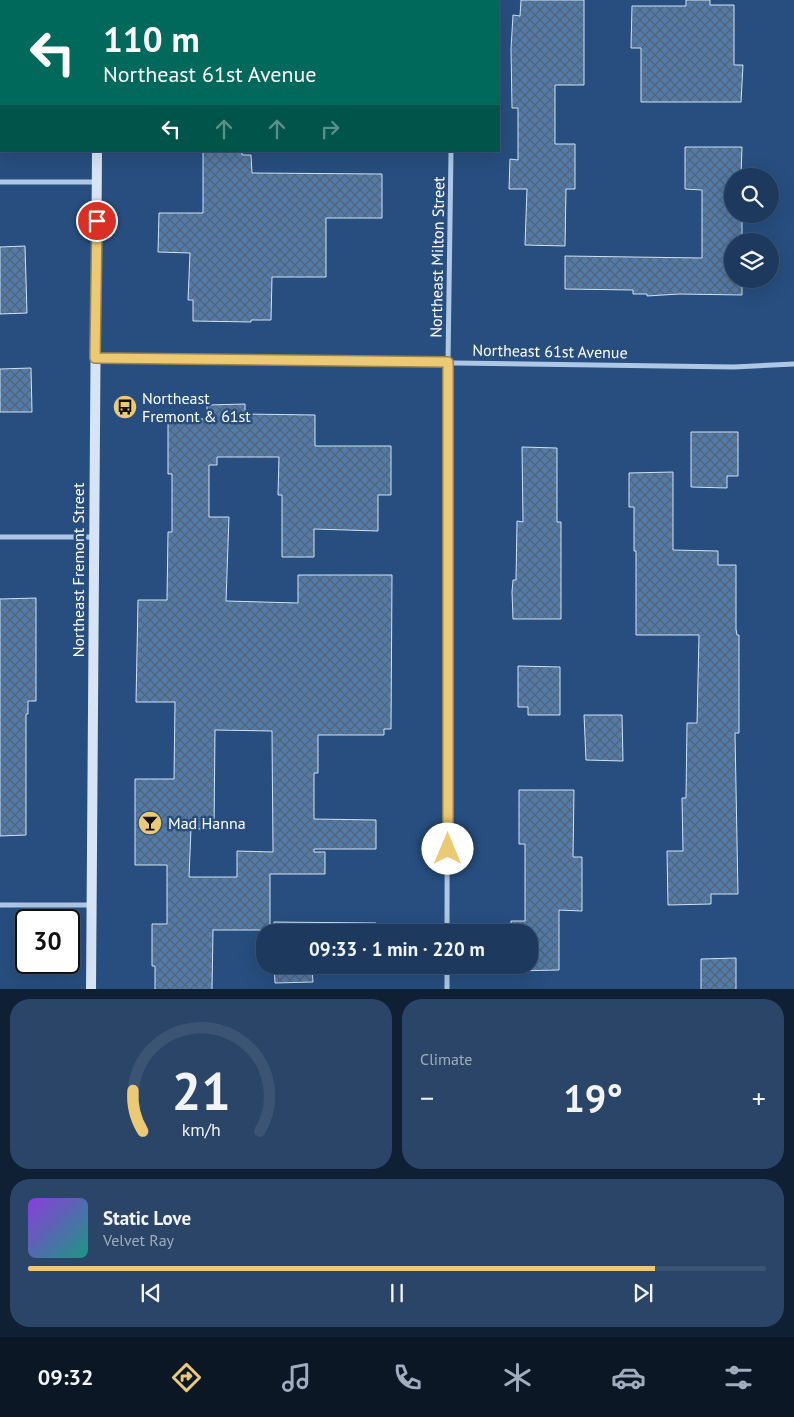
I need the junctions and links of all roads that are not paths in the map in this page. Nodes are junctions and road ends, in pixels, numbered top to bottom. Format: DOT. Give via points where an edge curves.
graph roads {
  1 [pos="97,152"];
  2 [pos="451,152"];
  3 [pos="0,182"];
  4 [pos="97,182"];
  5 [pos="95,358"];
  6 [pos="448,362"];
  7 [pos="794,364"];
  8 [pos="0,537"];
  9 [pos="94,538"];
  10 [pos="0,904"];
  11 [pos="91,905"];
  12 [pos="447,924"];
  13 [pos="447,974"];
  14 [pos="91,989"];
  15 [pos="447,989"];
  1 -- 4 [label="main road, Northeast Fremont Street"];
  2 -- 6 [label="street, Northeast Milton Street"];
  3 -- 4 [label="street"];
  4 -- 5 [label="main road, Northeast Fremont Street"];
  5 -- 6 [label="street, Northeast 61st Avenue"];
  5 -- 9 [label="main road, Northeast Fremont Street"];
  6 -- 7 [label="street, Northeast 61st Avenue" via="734,367"];
  6 -- 12 [label="street, Northeast Milton Street"];
  8 -- 9 [label="street"];
  9 -- 11 [label="main road, Northeast Fremont Street"];
  10 -- 11 [label="street"];
  11 -- 14 [label="main road, Northeast Fremont Street"];
  13 -- 15 [label="street"];
}
